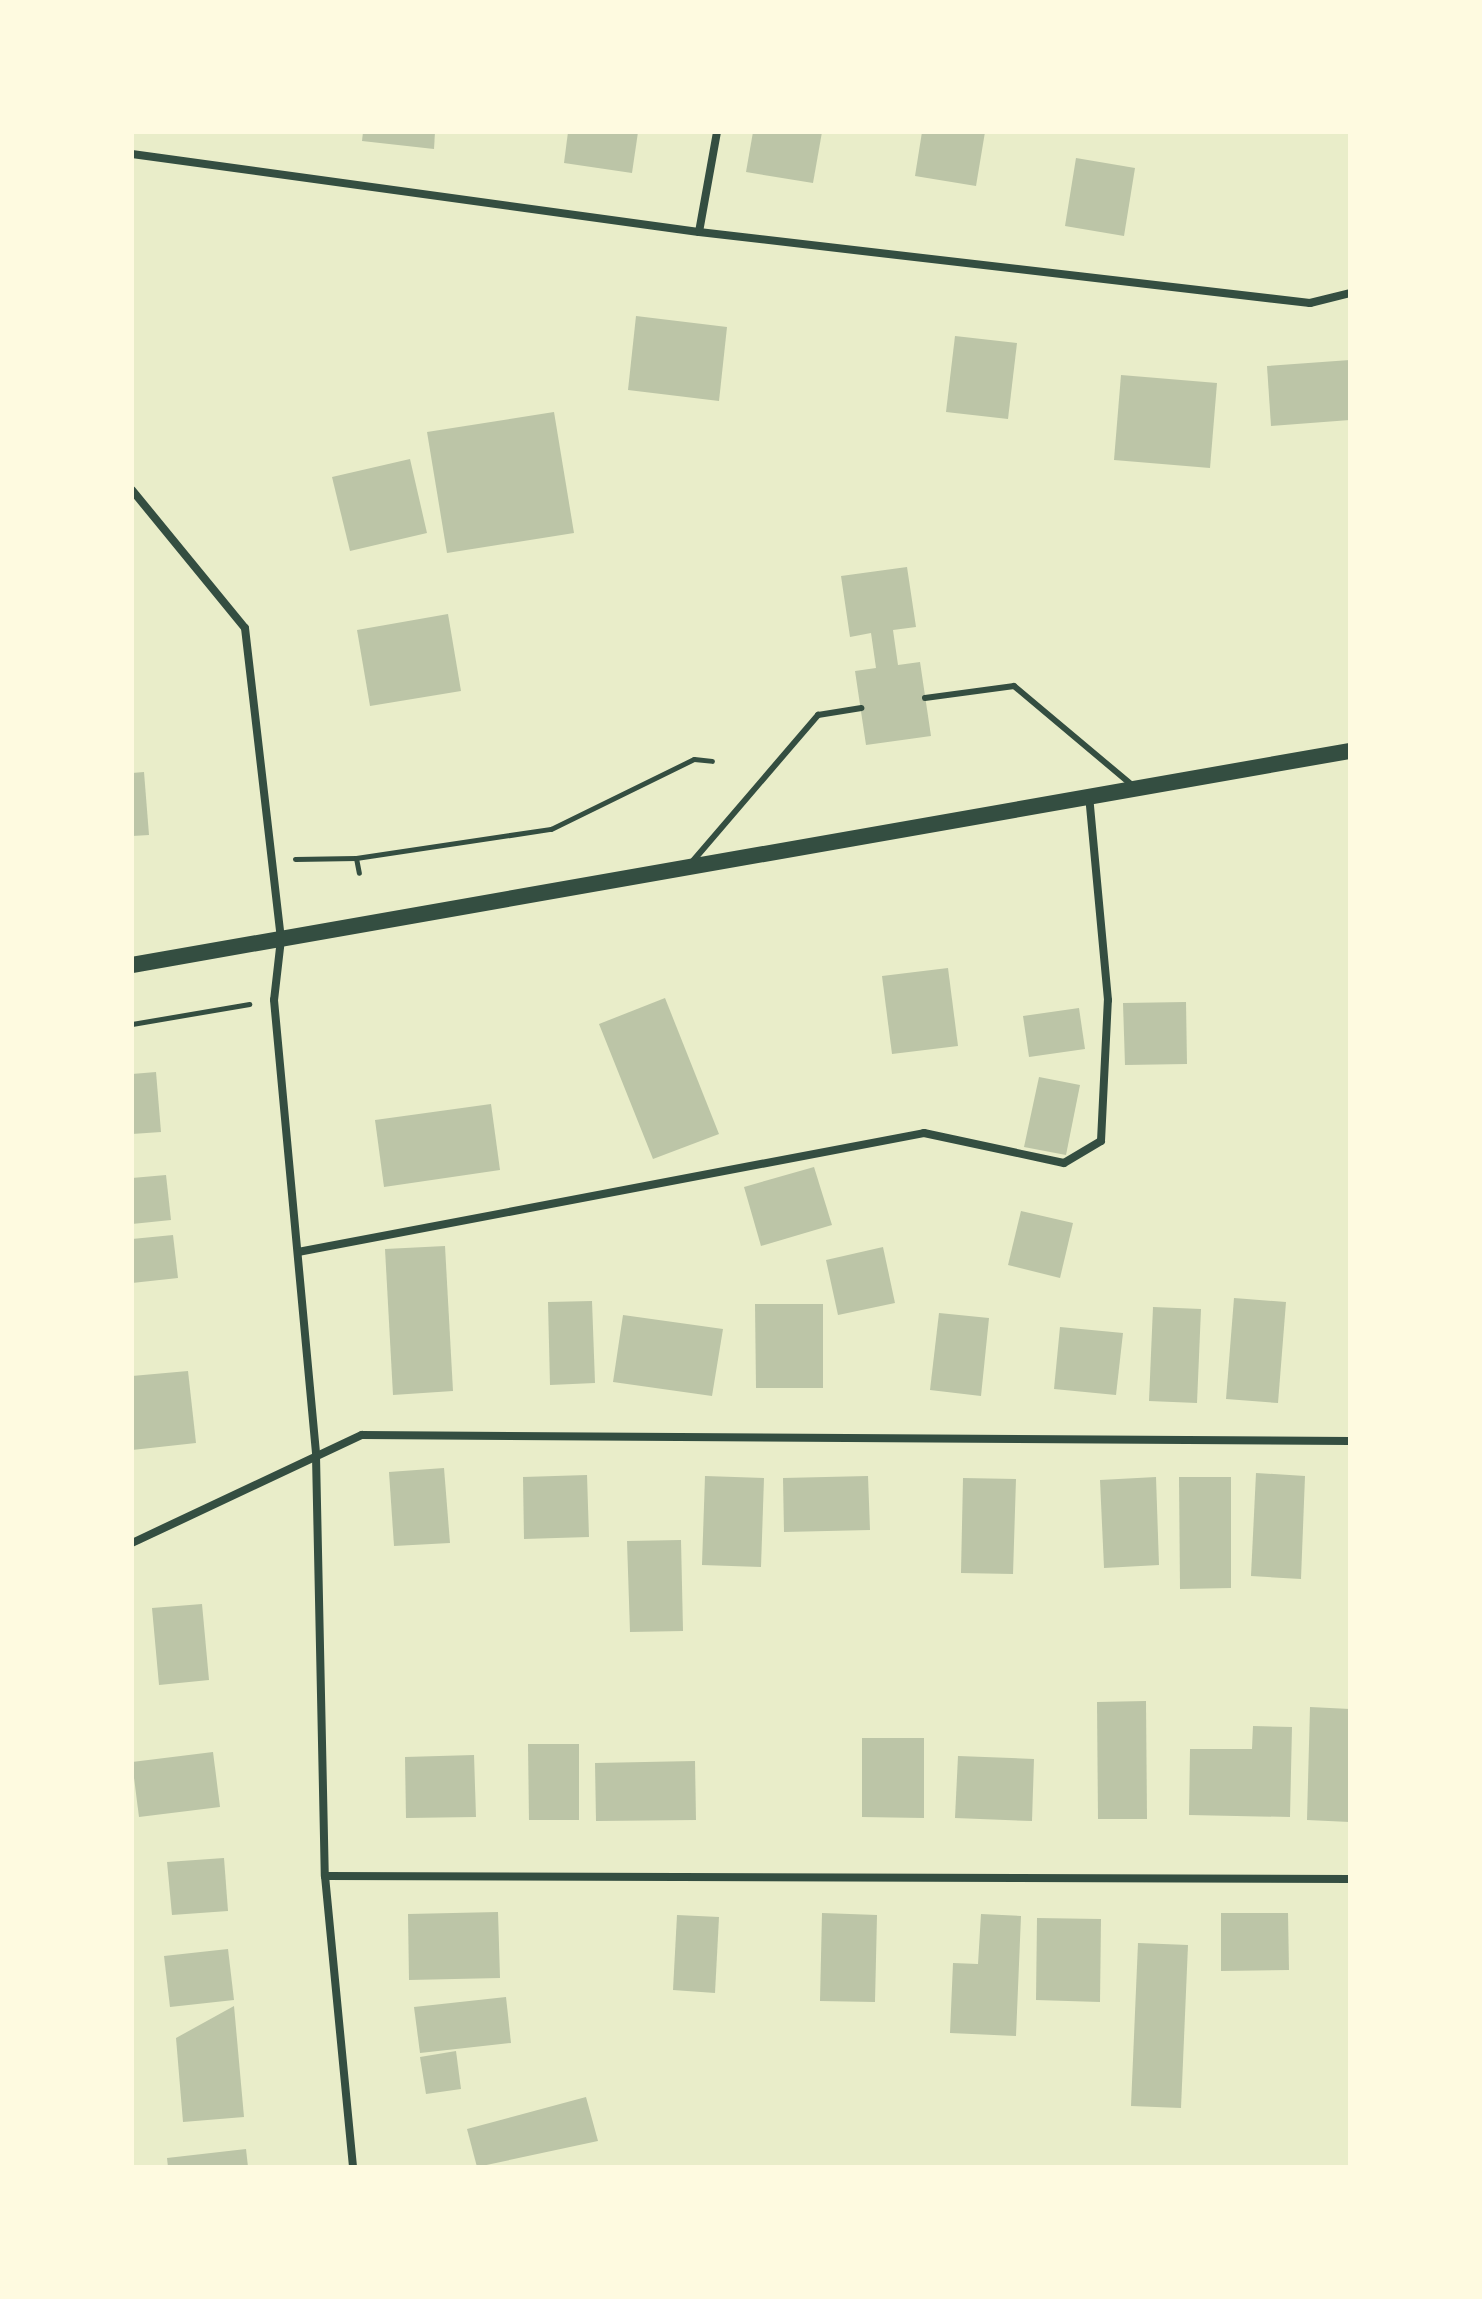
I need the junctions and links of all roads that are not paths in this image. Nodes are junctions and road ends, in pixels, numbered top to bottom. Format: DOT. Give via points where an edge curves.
graph roads {
  1 [pos="717,132"];
  2 [pos="132,154"];
  3 [pos="699,232"];
  4 [pos="1350,293"];
  5 [pos="132,490"];
  6 [pos="925,698"];
  7 [pos="861,708"];
  8 [pos="1350,751"];
  9 [pos="1137,789"];
  10 [pos="1089,797"];
  11 [pos="687,868"];
  12 [pos="281,939"];
  13 [pos="132,965"];
  14 [pos="298,1252"];
  15 [pos="1350,1441"];
  16 [pos="316,1456"];
  17 [pos="132,1543"];
  18 [pos="325,1876"];
  19 [pos="1350,1879"];
  20 [pos="353,2167"];
  1 -- 3 [label="street"];
  2 -- 3 [label="street"];
  3 -- 4 [label="street" via="1310,303"];
  5 -- 12 [label="street" via="245,628"];
  6 -- 9 [label="lane" via="1014,686"];
  7 -- 11 [label="lane" via="818,715"];
  8 -- 9 [label="main road"];
  9 -- 10 [label="main road"];
  10 -- 11 [label="main road"];
  10 -- 14 [label="street" via="1108,1000 1101,1141 1064,1163 924,1133"];
  11 -- 12 [label="main road"];
  12 -- 13 [label="main road"];
  12 -- 14 [label="street" via="274,1000"];
  14 -- 16 [label="street"];
  15 -- 16 [label="street" via="362,1435"];
  16 -- 17 [label="street"];
  16 -- 18 [label="street"];
  18 -- 19 [label="street"];
  18 -- 20 [label="street"];
}
